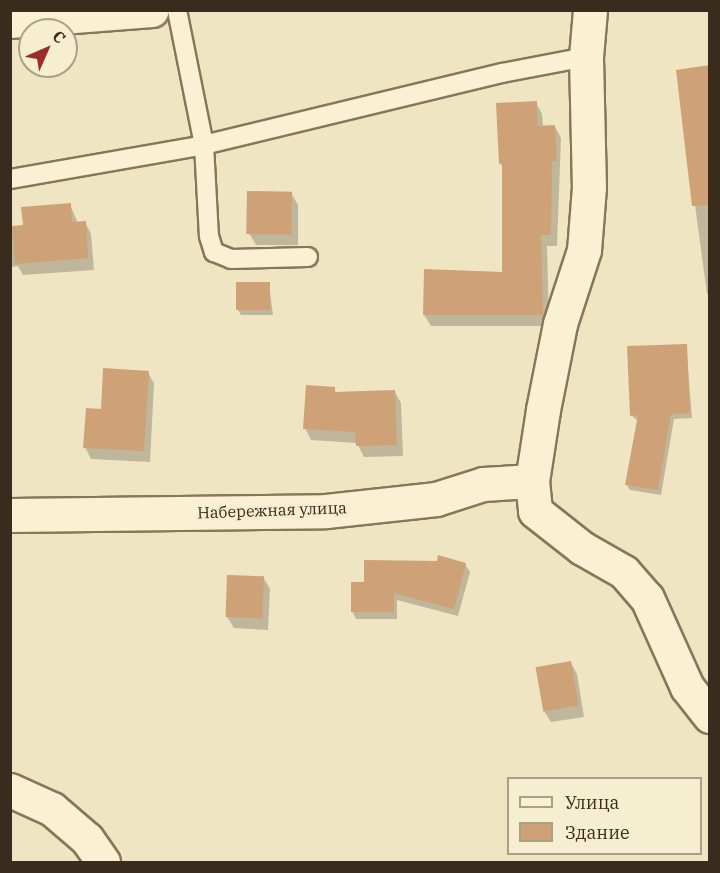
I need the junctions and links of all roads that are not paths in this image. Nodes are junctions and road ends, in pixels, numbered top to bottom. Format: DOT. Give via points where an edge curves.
graph roads {
  1 [pos="152,10"];
  2 [pos="177,10"];
  3 [pos="590,10"];
  4 [pos="10,21"];
  5 [pos="586,57"];
  6 [pos="204,145"];
  7 [pos="10,179"];
  8 [pos="308,257"];
  9 [pos="532,481"];
  10 [pos="10,515"];
  11 [pos="710,716"];
  12 [pos="10,790"];
  13 [pos="103,862"];
  1 -- 4 [label="street"];
  2 -- 6 [label="lane"];
  3 -- 5 [label="street"];
  5 -- 6 [label="lane" via="502,73"];
  5 -- 9 [label="street" via="589,187 584,250 560,324"];
  6 -- 7 [label="lane"];
  6 -- 8 [label="lane" via="209,236 214,252 231,259"];
  9 -- 10 [label="street, Набережная улица" via="483,484 436,499 326,512"];
  9 -- 11 [label="street" via="535,511 582,548 624,572 647,598 687,687"];
  12 -- 13 [label="street" via="52,809 87,839"];
}
